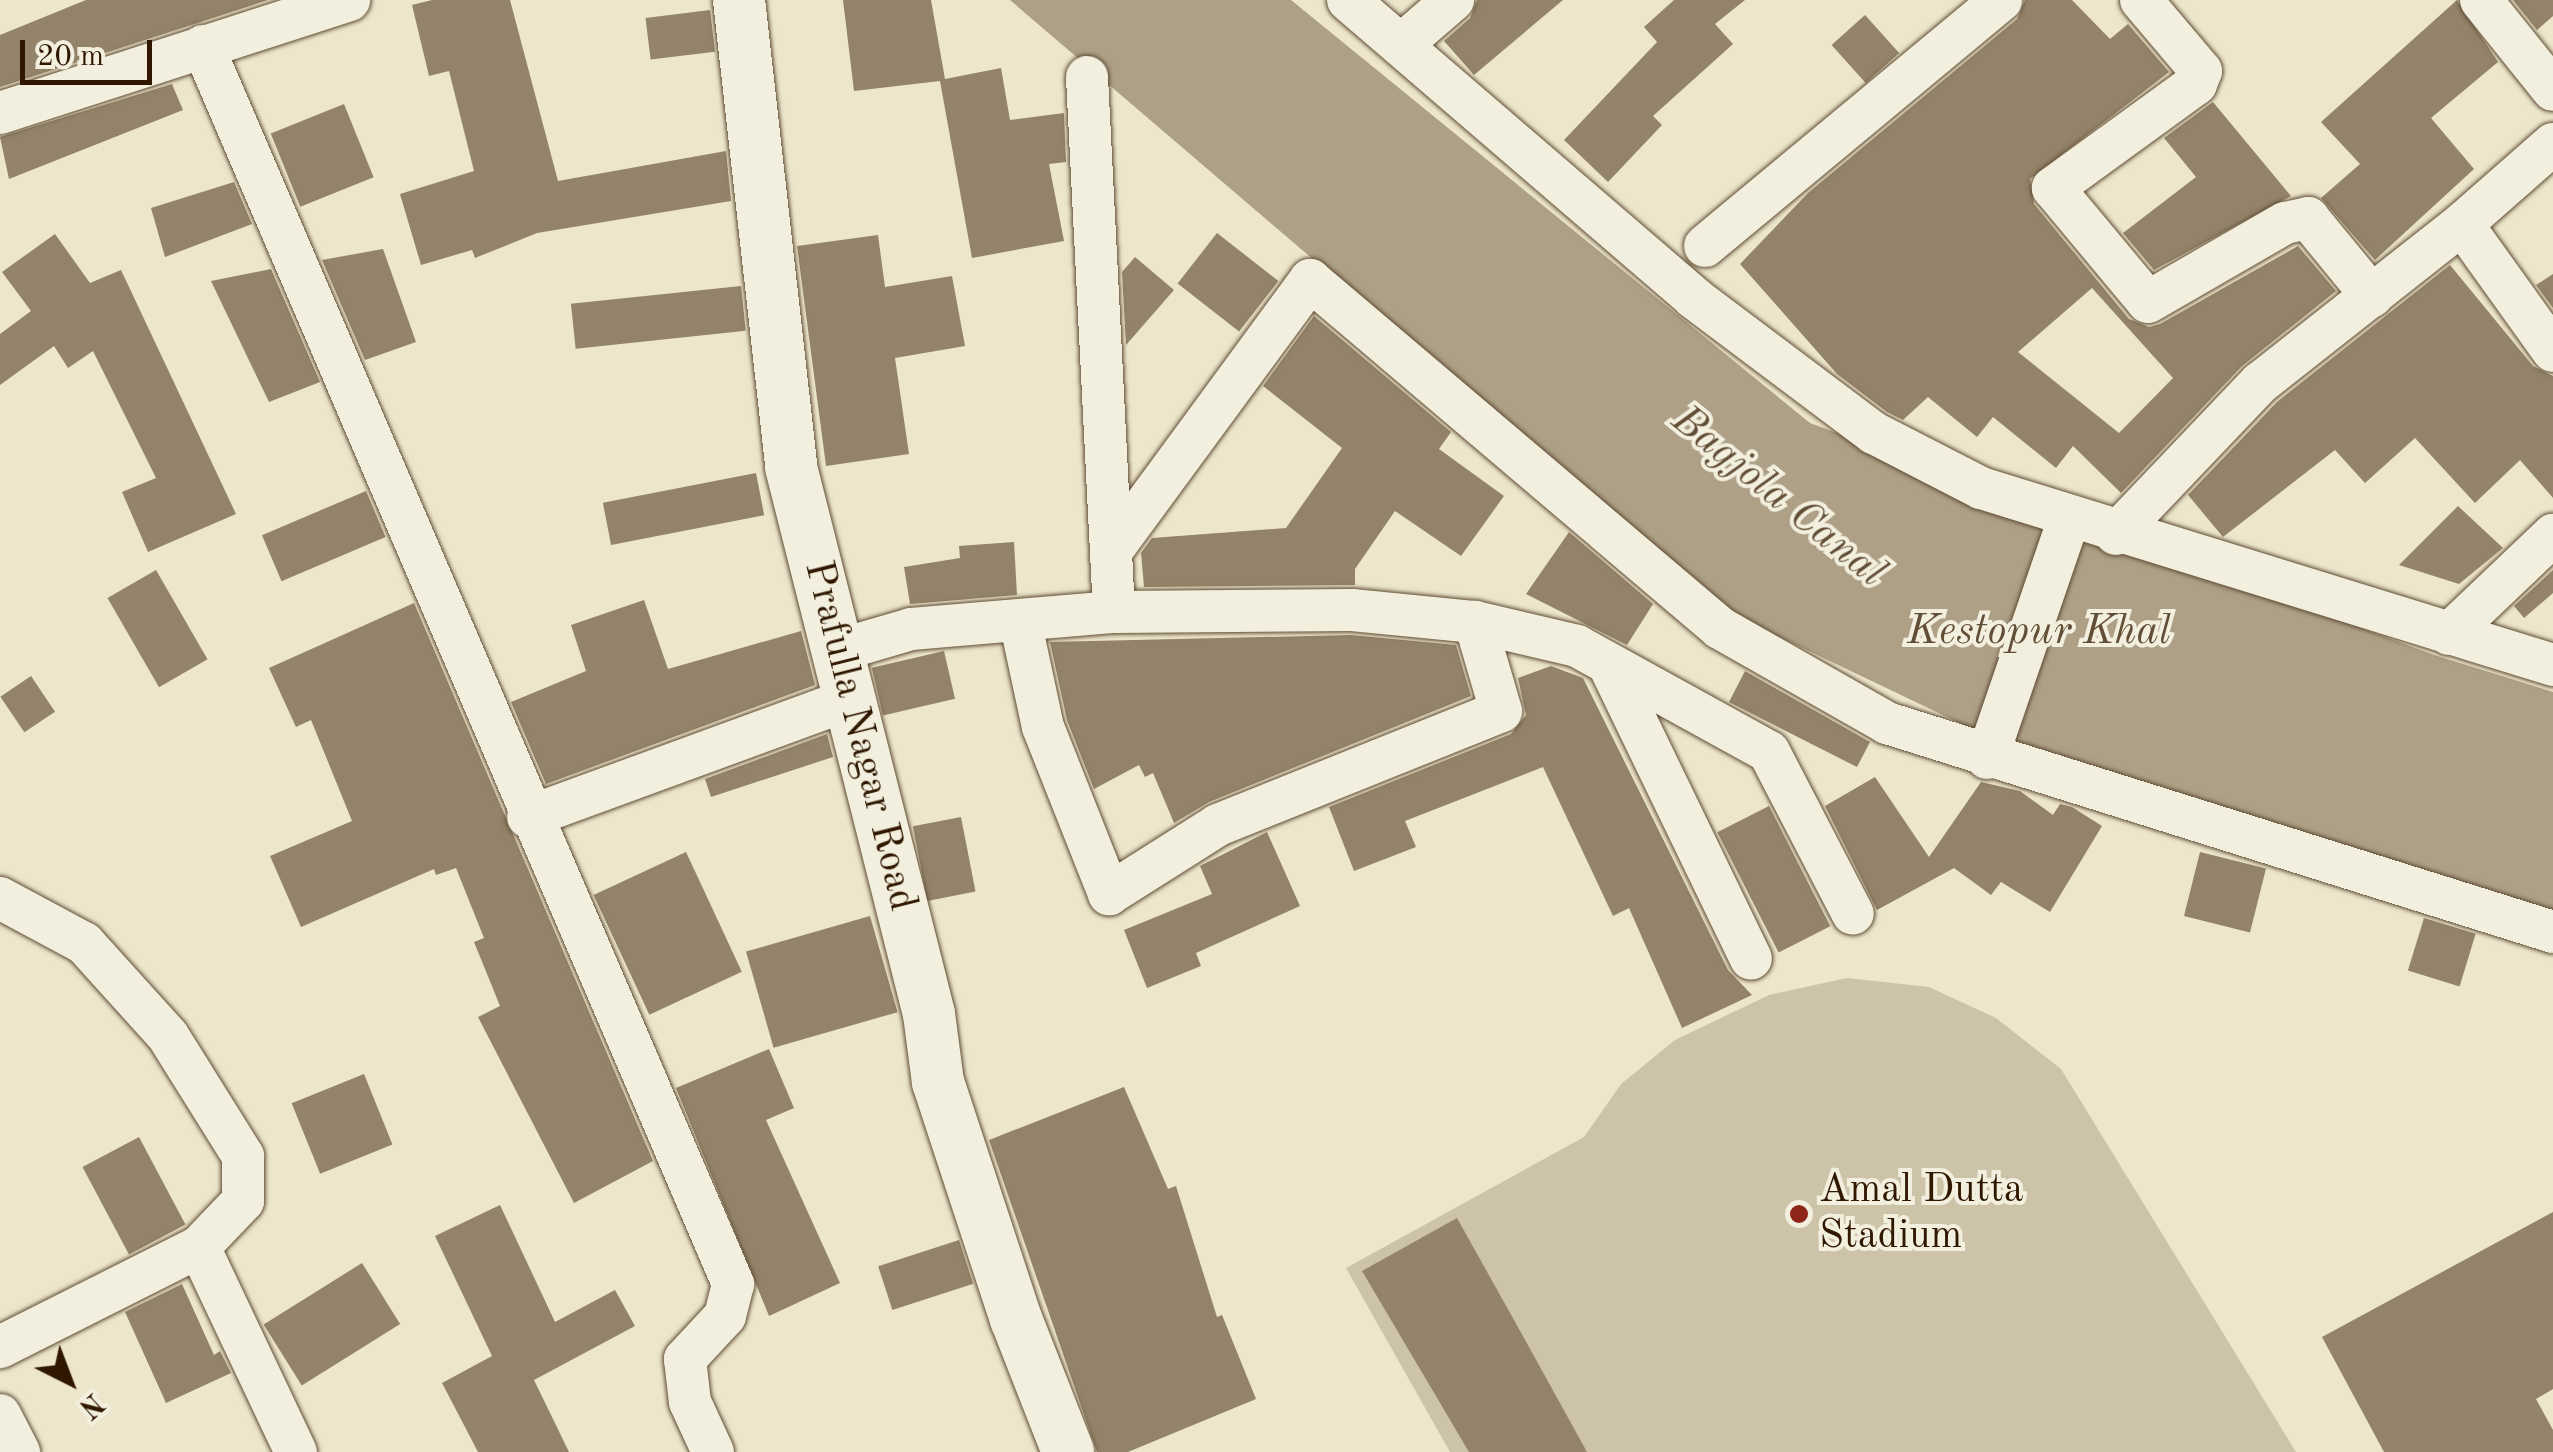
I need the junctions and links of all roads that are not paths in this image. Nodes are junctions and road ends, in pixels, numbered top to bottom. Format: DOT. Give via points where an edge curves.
graph roads {
  1 [pos="349,0"];
  2 [pos="739,0"];
  3 [pos="1348,0"];
  4 [pos="1453,0"];
  5 [pos="2001,0"];
  6 [pos="2141,0"];
  7 [pos="2481,0"];
  8 [pos="203,46"];
  9 [pos="1402,46"];
  10 [pos="1087,77"];
  11 [pos="2553,90"];
  12 [pos="0,112"];
  13 [pos="2553,144"];
  14 [pos="2462,224"];
  15 [pos="1705,246"];
  16 [pos="2372,296"];
  17 [pos="2553,351"];
  18 [pos="2069,518"];
  19 [pos="2116,534"];
  20 [pos="2553,535"];
  21 [pos="1112,550"];
  22 [pos="1114,612"];
  23 [pos="1020,620"];
  24 [pos="1475,622"];
  25 [pos="2448,634"];
  26 [pos="836,651"];
  27 [pos="1609,665"];
  28 [pos="2553,666"];
  29 [pos="845,701"];
  30 [pos="1987,758"];
  31 [pos="528,817"];
  32 [pos="1,896"];
  33 [pos="1853,914"];
  34 [pos="2553,932"];
  35 [pos="1752,959"];
  36 [pos="199,1247"];
  37 [pos="0,1347"];
  38 [pos="0,1414"];
  39 [pos="19,1452"];
  40 [pos="296,1452"];
  41 [pos="713,1452"];
  42 [pos="1068,1452"];
  1 -- 8 [label="street"];
  2 -- 26 [label="street, Prafulla Nagar Road" via="791,466"];
  3 -- 9 [label="street"];
  4 -- 9 [label="street"];
  5 -- 15 [label="street"];
  6 -- 16 [label="street" via="2201,72 2196,84 2053,188 2148,302 2285,223 2308,218"];
  7 -- 11 [label="street"];
  8 -- 12 [label="street"];
  8 -- 31 [label="street"];
  9 -- 18 [label="street" via="1694,298 1874,433 1981,488"];
  10 -- 21 [label="street"];
  13 -- 14 [label="street"];
  14 -- 16 [label="street"];
  14 -- 17 [label="street"];
  16 -- 19 [label="street" via="2260,383"];
  18 -- 19 [label="street"];
  18 -- 30 [label="street"];
  19 -- 25 [label="street"];
  20 -- 25 [label="street"];
  21 -- 22 [label="street"];
  21 -- 30 [label="street" via="1310,280 1720,628 1888,723"];
  22 -- 23 [label="street"];
  22 -- 24 [label="street" via="1352,610"];
  23 -- 24 [label="street" via="1042,726 1109,894 1218,826 1501,711"];
  23 -- 26 [label="street" via="911,629"];
  24 -- 27 [label="street" via="1577,646"];
  25 -- 28 [label="street"];
  26 -- 29 [label="street, Prafulla Nagar Road"];
  27 -- 33 [label="street" via="1730,725 1769,752"];
  27 -- 35 [label="street"];
  29 -- 31 [label="street"];
  29 -- 42 [label="street, Prafulla Nagar Road" via="928,1014 938,1082 1016,1320"];
  30 -- 34 [label="street"];
  31 -- 41 [label="street" via="732,1284 725,1316 685,1360 690,1402"];
  32 -- 36 [label="street" via="84,943 168,1036 227,1126 243,1156 242,1201"];
  36 -- 37 [label="street"];
  36 -- 40 [label="street"];
  38 -- 39 [label="street"];
}
